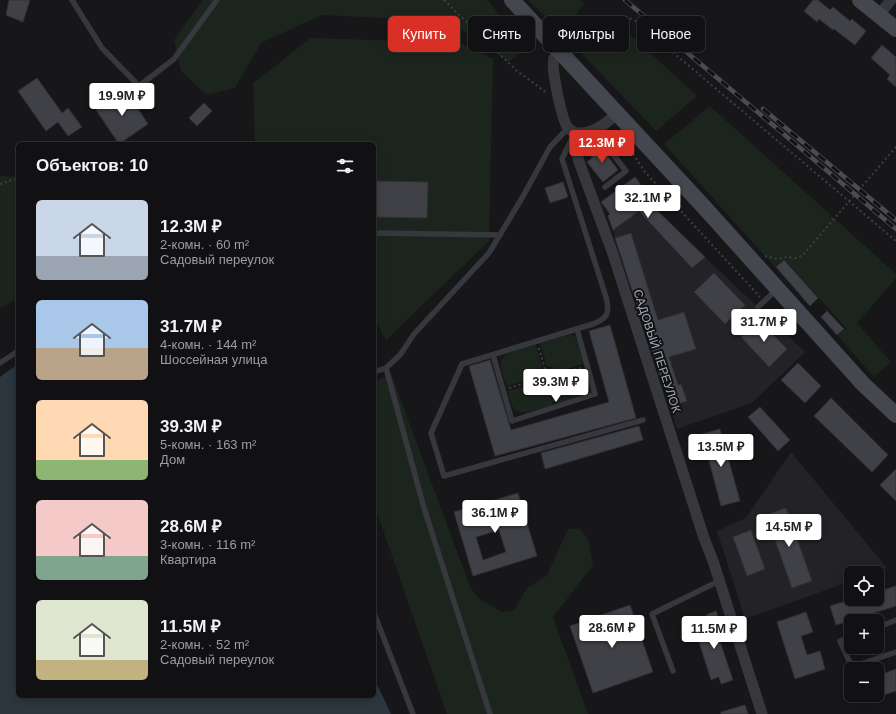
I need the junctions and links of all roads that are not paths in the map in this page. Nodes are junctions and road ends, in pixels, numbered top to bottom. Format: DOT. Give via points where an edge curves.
graph roads {
  1 [pos="72,0"];
  2 [pos="217,0"];
  3 [pos="512,0"];
  4 [pos="860,0"];
  5 [pos="891,0"];
  6 [pos="878,15"];
  7 [pos="896,29"];
  8 [pos="543,33"];
  9 [pos="558,52"];
  10 [pos="561,52"];
  11 [pos="616,112"];
  12 [pos="572,130"];
  13 [pos="596,133"];
  14 [pos="605,187"];
  15 [pos="376,233"];
  16 [pos="500,235"];
  17 [pos="777,288"];
  18 [pos="758,307"];
  19 [pos="577,329"];
  20 [pos="16,352"];
  21 [pos="493,355"];
  22 [pos="0,363"];
  23 [pos="386,368"];
  24 [pos="376,371"];
  25 [pos="896,415"];
  26 [pos="643,420"];
  27 [pos="719,581"];
  28 [pos="376,618"];
  29 [pos="896,620"];
  30 [pos="884,625"];
  31 [pos="844,640"];
  32 [pos="844,650"];
  33 [pos="896,652"];
  34 [pos="846,654"];
  35 [pos="673,671"];
  36 [pos="413,714"];
  37 [pos="490,714"];
  38 [pos="762,714"];
  1 -- 2 [label="lane" via="102,48 139,86 174,59"];
  3 -- 8 [label="main road"];
  4 -- 6 [label="main road"];
  5 -- 6 [label="street"];
  6 -- 7 [label="main road"];
  9 -- 12 [label="street, САДОВЫЙ ПЕРЕУЛОК" via="554,59 554,70 559,100 564,118"];
  10 -- 11 [label="main road"];
  11 -- 13 [label="street"];
  11 -- 17 [label="main road"];
  12 -- 13 [label="street"];
  12 -- 16 [label="lane" via="550,147"];
  12 -- 19 [label="lane" via="562,159 608,305 607,313 601,321"];
  12 -- 27 [label="street, САДОВЫЙ ПЕРЕУЛОК" via="578,159 613,254"];
  13 -- 14 [label="lane" via="626,171"];
  15 -- 16 [label="lane"];
  16 -- 23 [label="lane" via="489,253"];
  17 -- 18 [label="lane"];
  17 -- 25 [label="main road" via="863,384"];
  19 -- 21 [label="lane"];
  19 -- 21 [label="lane" via="595,394 512,422"];
  20 -- 22 [label="lane"];
  21 -- 26 [label="lane" via="462,364 431,433 444,476"];
  23 -- 24 [label="lane"];
  23 -- 37 [label="lane" via="424,508"];
  27 -- 35 [label="lane" via="652,614"];
  27 -- 38 [label="street, САДОВЫЙ ПЕРЕУЛОК"];
  28 -- 36 [label="lane"];
  29 -- 30 [label="lane"];
  31 -- 32 [label="lane" via="840,641"];
  33 -- 34 [label="lane" via="852,667"];
}
